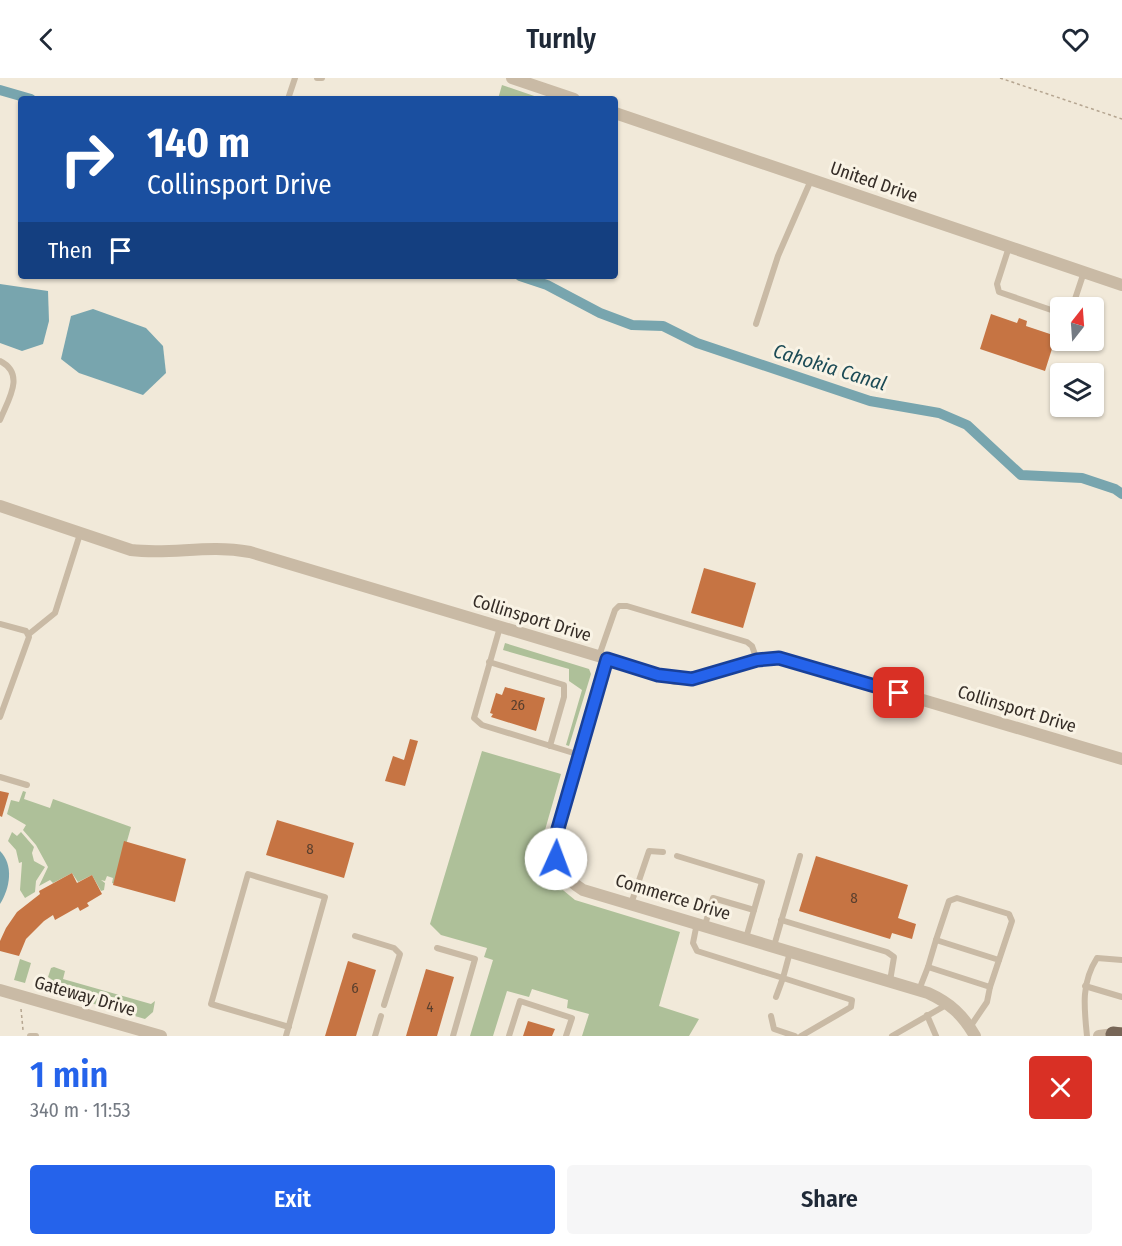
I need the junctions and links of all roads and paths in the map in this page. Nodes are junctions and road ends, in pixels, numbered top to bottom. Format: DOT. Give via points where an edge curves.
graph roads {
  1 [pos="295,78"];
  2 [pos="317,78"];
  3 [pos="322,78"];
  4 [pos="512,78"];
  5 [pos="1000,78"];
  6 [pos="289,96"];
  7 [pos="565,96"];
  8 [pos="618,114"];
  9 [pos="1122,119"];
  10 [pos="812,180"];
  11 [pos="1009,246"];
  12 [pos="1084,272"];
  13 [pos="1122,285"];
  14 [pos="1075,297"];
  15 [pos="1050,310"];
  16 [pos="756,324"];
  17 [pos="0,362"];
  18 [pos="0,420"];
  19 [pos="0,506"];
  20 [pos="80,534"];
  21 [pos="0,624"];
  22 [pos="500,627"];
  23 [pos="29,634"];
  24 [pos="603,658"];
  25 [pos="757,660"];
  26 [pos="489,662"];
  27 [pos="0,717"];
  28 [pos="550,746"];
  29 [pos="580,755"];
  30 [pos="1122,759"];
  31 [pos="0,777"];
  32 [pos="27,785"];
  33 [pos="663,852"];
  34 [pos="677,856"];
  35 [pos="800,856"];
  36 [pos="631,904"];
  37 [pos="754,910"];
  38 [pos="781,920"];
  39 [pos="701,924"];
  40 [pos="355,936"];
  41 [pos="746,938"];
  42 [pos="936,940"];
  43 [pos="774,946"];
  44 [pos="437,948"];
  45 [pos="790,951"];
  46 [pos="999,960"];
  47 [pos="1122,960"];
  48 [pos="928,967"];
  49 [pos="783,978"];
  50 [pos="890,981"];
  51 [pos="1085,986"];
  52 [pos="990,987"];
  53 [pos="0,990"];
  54 [pos="918,990"];
  55 [pos="776,997"];
  56 [pos="1122,997"];
  57 [pos="949,1004"];
  58 [pos="384,1005"];
  59 [pos="381,1016"];
  60 [pos="771,1016"];
  61 [pos="927,1016"];
  62 [pos="289,1027"];
  63 [pos="120,1030"];
  64 [pos="973,1031"];
  65 [pos="30,1036"];
  66 [pos="36,1036"];
  67 [pos="161,1036"];
  68 [pos="286,1036"];
  69 [pos="375,1036"];
  70 [pos="453,1036"];
  71 [pos="509,1036"];
  72 [pos="566,1036"];
  73 [pos="795,1036"];
  74 [pos="801,1036"];
  75 [pos="892,1036"];
  76 [pos="936,1036"];
  77 [pos="1087,1036"];
  1 -- 6 [label="lane"];
  2 -- 3 [label="lane"];
  4 -- 7 [label="street"];
  5 -- 9 [label="path"];
  8 -- 10 [label="street, United Drive"];
  10 -- 11 [label="street, United Drive"];
  10 -- 16 [label="lane" via="778,256"];
  11 -- 12 [label="street, United Drive"];
  11 -- 15 [label="lane" via="997,284 999,292"];
  12 -- 13 [label="street, United Drive"];
  12 -- 14 [label="lane"];
  17 -- 18 [label="lane" via="12,369 14,375"];
  19 -- 20 [label="street, Collinsport Drive"];
  20 -- 22 [label="street, Collinsport Drive" via="131,550 215,547 250,552"];
  20 -- 23 [label="lane" via="55,613"];
  21 -- 23 [label="lane"];
  22 -- 24 [label="street, Collinsport Drive"];
  22 -- 26 [label="lane"];
  23 -- 27 [label="lane"];
  24 -- 25 [label="street, Collinsport Drive" via="658,675 692,679"];
  24 -- 25 [label="lane" via="615,610 627,606 747,642"];
  24 -- 29 [label="street, Commerce Drive"];
  25 -- 30 [label="street, Collinsport Drive" via="788,660"];
  26 -- 28 [label="lane" via="474,718 482,725"];
  26 -- 28 [label="lane" via="564,684"];
  28 -- 29 [label="lane"];
  29 -- 36 [label="street, Commerce Drive" via="555,839 556,859 565,877 583,890"];
  31 -- 32 [label="lane"];
  33 -- 36 [label="lane" via="649,851"];
  34 -- 37 [label="lane" via="762,882"];
  35 -- 38 [label="lane"];
  36 -- 39 [label="street, Commerce Drive"];
  37 -- 39 [label="lane" via="713,898"];
  37 -- 41 [label="lane"];
  38 -- 43 [label="lane"];
  38 -- 50 [label="lane" via="887,952 894,957"];
  39 -- 41 [label="street, Commerce Drive"];
  39 -- 49 [label="lane" via="693,943 697,951"];
  40 -- 58 [label="lane" via="394,948 400,954"];
  41 -- 43 [label="street, Commerce Drive"];
  42 -- 46 [label="lane"];
  42 -- 46 [label="lane" via="949,901 957,898 1009,914 1012,921"];
  42 -- 48 [label="lane"];
  43 -- 45 [label="street, Commerce Drive"];
  44 -- 70 [label="lane" via="475,959"];
  45 -- 49 [label="lane"];
  45 -- 50 [label="street, Commerce Drive"];
  46 -- 52 [label="lane"];
  47 -- 51 [label="lane" via="1098,958 1089,970"];
  48 -- 52 [label="lane"];
  48 -- 54 [label="lane"];
  49 -- 55 [label="lane"];
  49 -- 74 [label="lane" via="852,1000 851,1007"];
  50 -- 54 [label="street, Commerce Drive"];
  51 -- 56 [label="lane"];
  51 -- 77 [label="lane"];
  52 -- 64 [label="lane"];
  53 -- 63 [label="street, Gateway Drive"];
  54 -- 57 [label="street, Commerce Drive"];
  57 -- 61 [label="lane"];
  57 -- 64 [label="street, Commerce Drive"];
  59 -- 69 [label="lane"];
  60 -- 73 [label="lane" via="774,1029"];
  61 -- 75 [label="lane"];
  61 -- 76 [label="lane"];
  62 -- 62 [label="lane" via="325,897 248,874 211,1004"];
  62 -- 68 [label="lane"];
  63 -- 67 [label="street, Gateway Drive"];
  65 -- 66 [label="lane"];
  71 -- 72 [label="lane" via="520,1001 572,1018"];
}
